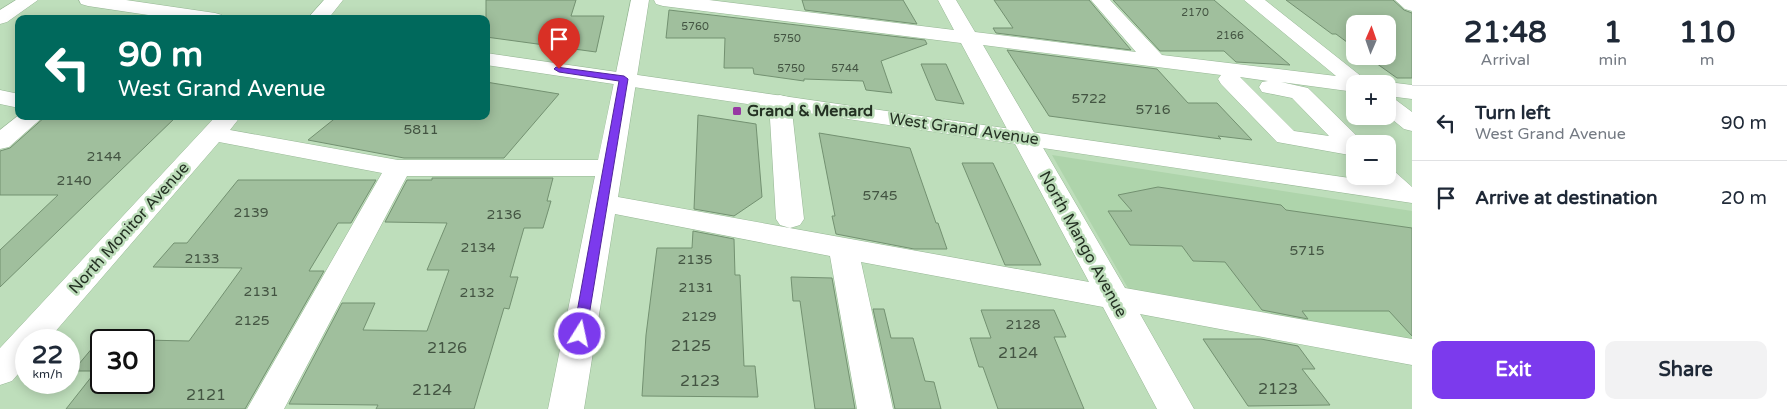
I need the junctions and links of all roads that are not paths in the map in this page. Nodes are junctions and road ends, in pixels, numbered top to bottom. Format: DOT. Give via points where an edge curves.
graph roads {
  1 [pos="29,0"];
  2 [pos="88,0"];
  3 [pos="334,0"];
  4 [pos="640,0"];
  5 [pos="663,0"];
  6 [pos="947,0"];
  7 [pos="1100,0"];
  8 [pos="1253,0"];
  9 [pos="1404,0"];
  10 [pos="1412,5"];
  11 [pos="792,8"];
  12 [pos="188,15"];
  13 [pos="321,15"];
  14 [pos="0,18"];
  15 [pos="0,24"];
  16 [pos="15,25"];
  17 [pos="968,38"];
  18 [pos="490,60"];
  19 [pos="1156,61"];
  20 [pos="1349,75"];
  21 [pos="624,79"];
  22 [pos="1346,84"];
  23 [pos="1396,90"];
  24 [pos="1412,92"];
  25 [pos="780,102"];
  26 [pos="1396,111"];
  27 [pos="27,120"];
  28 [pos="1412,124"];
  29 [pos="221,125"];
  30 [pos="1024,138"];
  31 [pos="0,142"];
  32 [pos="398,168"];
  33 [pos="608,168"];
  34 [pos="1399,188"];
  35 [pos="602,203"];
  36 [pos="790,219"];
  37 [pos="843,249"];
  38 [pos="1115,300"];
  39 [pos="38,329"];
  40 [pos="1412,352"];
  41 [pos="15,354"];
  42 [pos="0,371"];
  43 [pos="265,409"];
  44 [pos="566,409"];
  45 [pos="875,409"];
  46 [pos="1176,409"];
  1 -- 14 [label="street"];
  2 -- 12 [label="street"];
  3 -- 13 [label="street"];
  4 -- 21 [label="street"];
  5 -- 11 [label="street"];
  6 -- 17 [label="street, North Mango Avenue"];
  7 -- 19 [label="street"];
  8 -- 20 [label="street"];
  9 -- 10 [label="street"];
  11 -- 17 [label="street"];
  15 -- 16 [label="street"];
  17 -- 19 [label="street"];
  17 -- 30 [label="street, North Mango Avenue"];
  18 -- 21 [label="street, West Grand Avenue"];
  19 -- 22 [label="street"];
  21 -- 25 [label="street, West Grand Avenue"];
  21 -- 33 [label="street"];
  23 -- 24 [label="street"];
  25 -- 30 [label="street, West Grand Avenue"];
  25 -- 36 [label="street"];
  26 -- 28 [label="street"];
  27 -- 31 [label="street"];
  29 -- 32 [label="street"];
  29 -- 39 [label="street, North Monitor Avenue"];
  30 -- 34 [label="street, West Grand Avenue"];
  30 -- 38 [label="street, North Mango Avenue"];
  32 -- 33 [label="street"];
  32 -- 43 [label="street"];
  33 -- 35 [label="street"];
  35 -- 37 [label="street"];
  35 -- 44 [label="street"];
  37 -- 38 [label="street"];
  37 -- 45 [label="street"];
  38 -- 40 [label="street"];
  38 -- 46 [label="street, North Mango Avenue"];
  41 -- 42 [label="street, North Monitor Avenue"];
}
